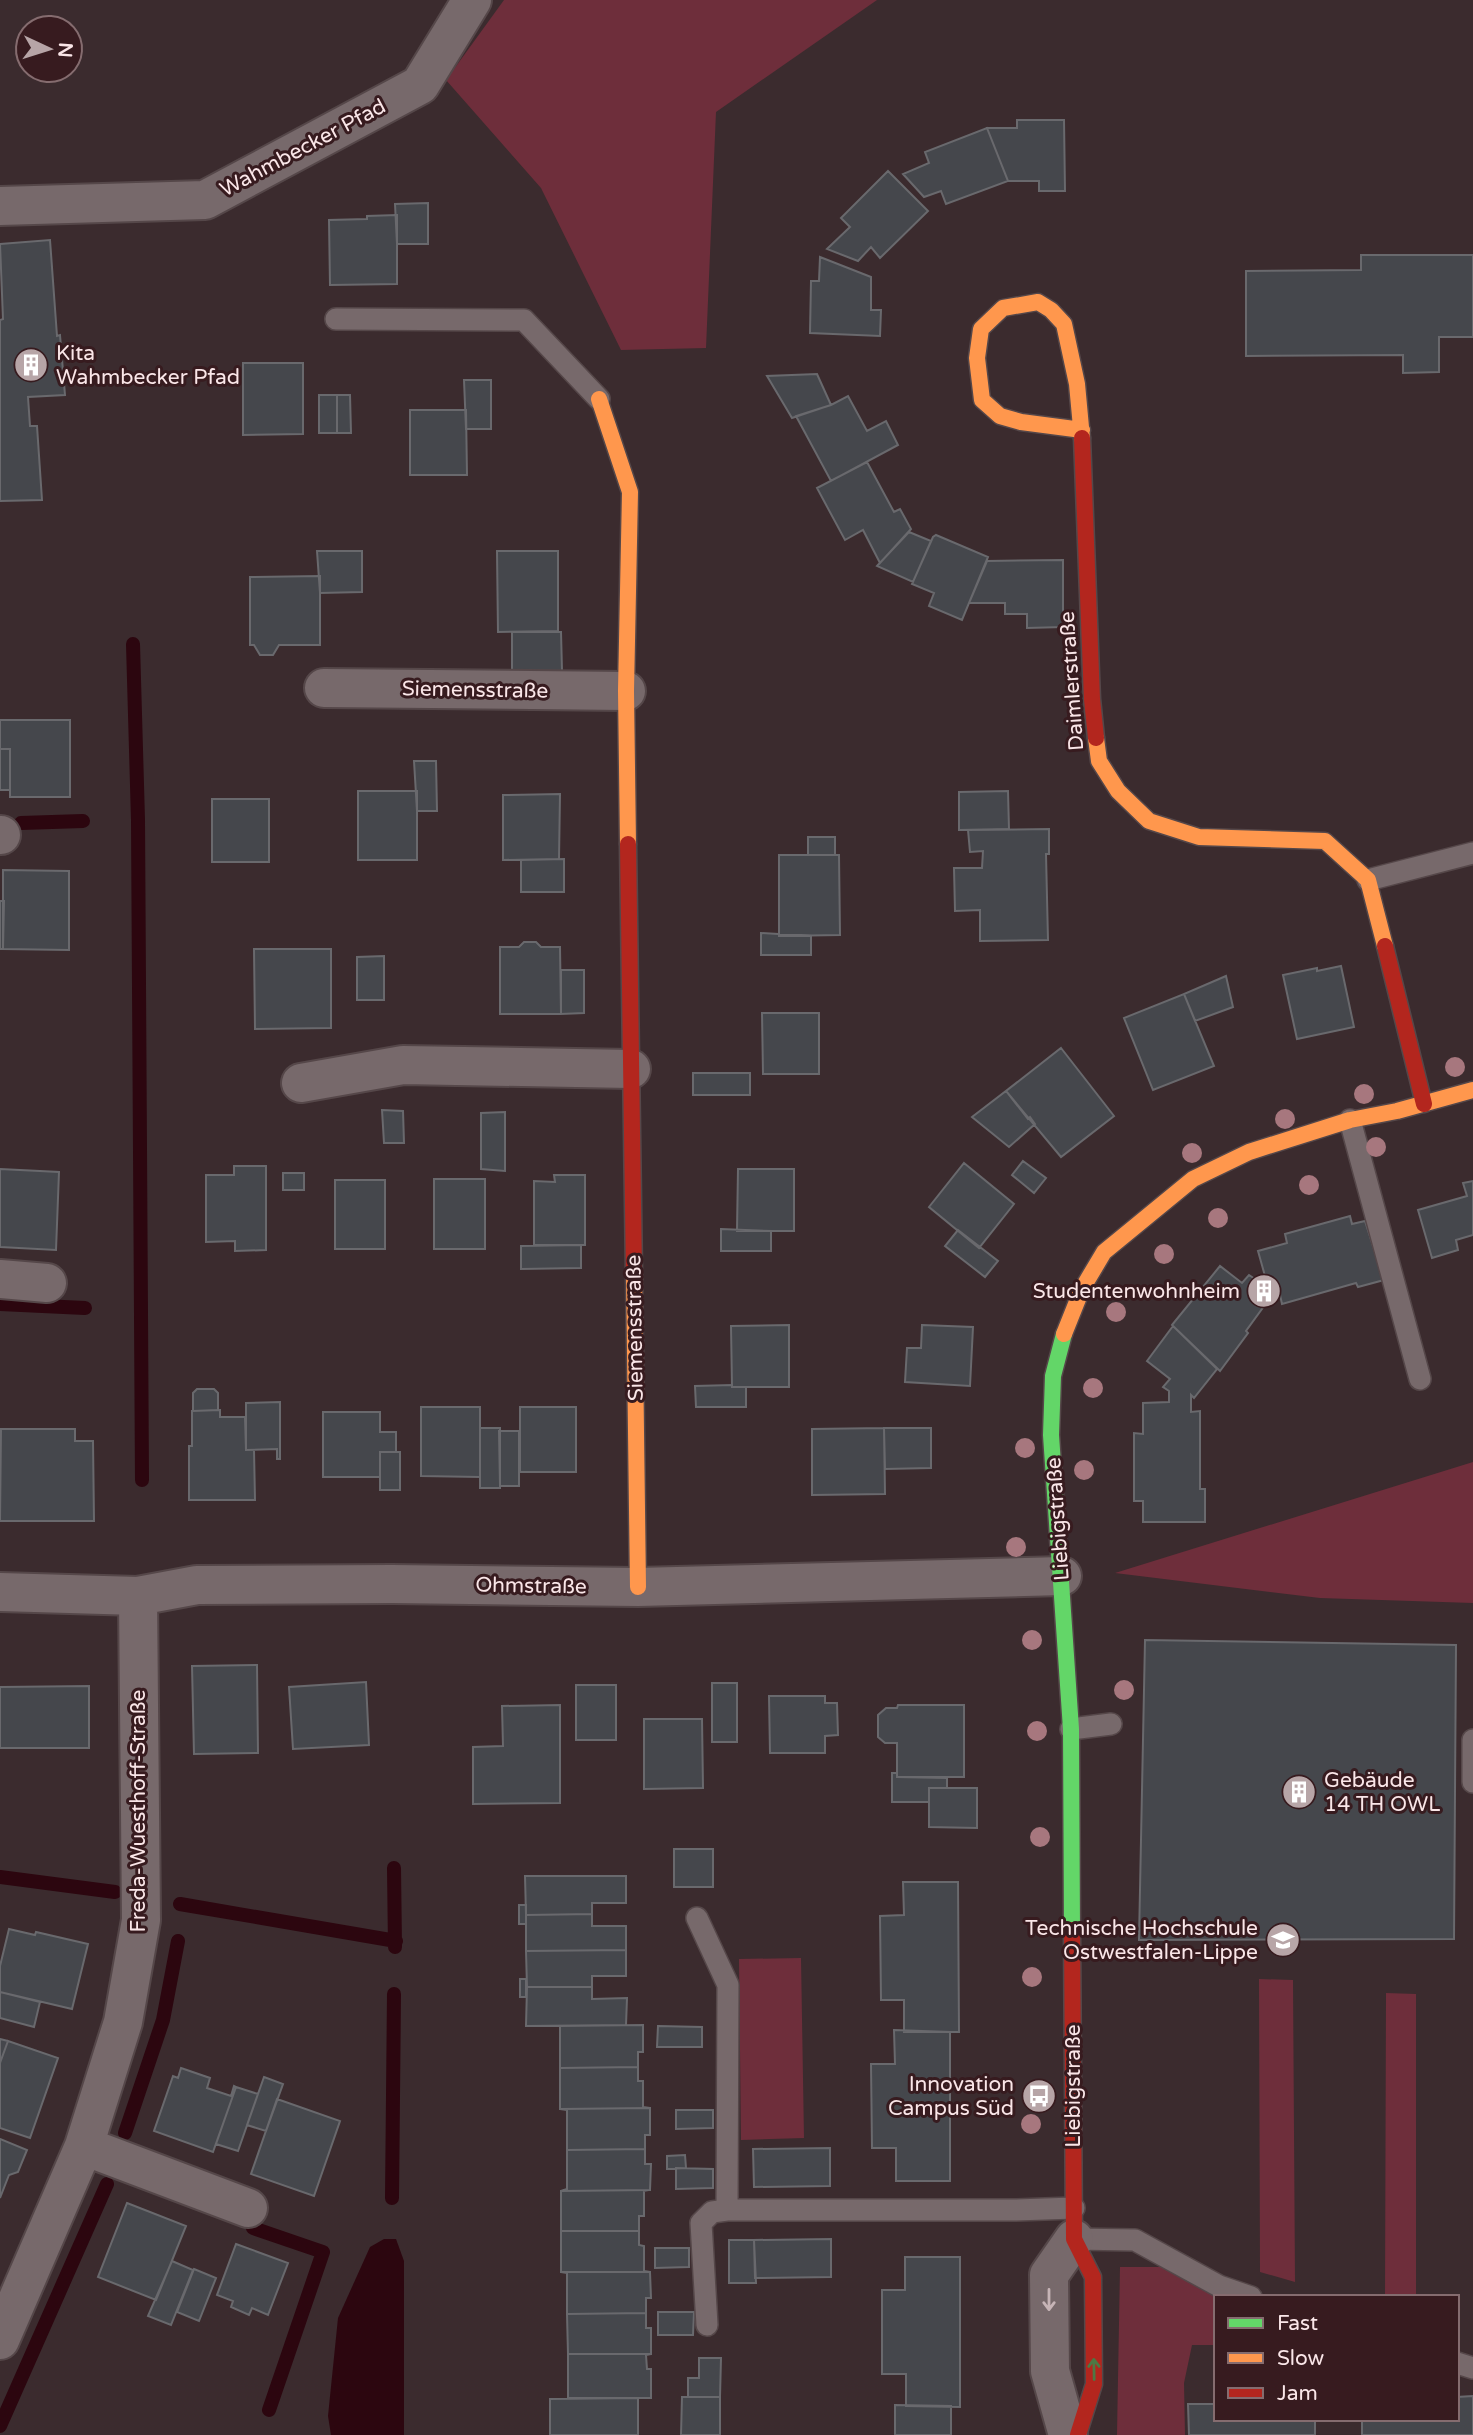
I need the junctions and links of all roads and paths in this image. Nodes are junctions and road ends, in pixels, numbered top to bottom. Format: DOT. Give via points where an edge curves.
graph roads {
  1 [pos="472,0"];
  2 [pos="0,206"];
  3 [pos="336,319"];
  4 [pos="599,399"];
  5 [pos="1082,430"];
  6 [pos="324,688"];
  7 [pos="626,691"];
  8 [pos="1473,853"];
  9 [pos="1368,880"];
  10 [pos="632,1069"];
  11 [pos="301,1083"];
  12 [pos="1473,1090"];
  13 [pos="1424,1104"];
  14 [pos="1350,1120"];
  15 [pos="0,1279"];
  16 [pos="47,1283"];
  17 [pos="1420,1379"];
  18 [pos="1062,1576"];
  19 [pos="638,1587"];
  20 [pos="0,1592"];
  21 [pos="138,1596"];
  22 [pos="1111,1724"];
  23 [pos="1071,1728"];
  24 [pos="1473,1740"];
  25 [pos="1473,1782"];
  26 [pos="697,1918"];
  27 [pos="84,2146"];
  28 [pos="248,2208"];
  29 [pos="727,2210"];
  30 [pos="1074,2223"];
  31 [pos="1245,2295"];
  32 [pos="707,2325"];
  33 [pos="0,2340"];
  34 [pos="1068,2435"];
  35 [pos="1078,2435"];
  1 -- 2 [label="street, Wahmbecker Pfad" via="420,85 205,200"];
  3 -- 4 [label="lane" via="524,320"];
  4 -- 7 [label="street, Siemensstraße" via="630,492"];
  5 -- 5 [label="street, Daimlerstraße" via="1064,324 1038,302 1003,308 981,329 977,358 982,400 1000,416"];
  5 -- 9 [label="street, Daimlerstraße" via="1092,699 1099,761 1105,771 1149,821 1199,837 1325,841"];
  6 -- 7 [label="street, Siemensstraße"];
  7 -- 10 [label="street, Siemensstraße"];
  8 -- 9 [label="lane"];
  9 -- 13 [label="street"];
  10 -- 11 [label="street" via="403,1065"];
  10 -- 19 [label="street, Siemensstraße"];
  12 -- 13 [label="street, Liebigstraße"];
  13 -- 14 [label="street, Liebigstraße"];
  14 -- 17 [label="lane"];
  14 -- 18 [label="street, Liebigstraße" via="1249,1152 1193,1179 1104,1252 1072,1313 1053,1376 1051,1435"];
  15 -- 16 [label="street"];
  18 -- 19 [label="street, Ohmstraße"];
  18 -- 23 [label="street, Liebigstraße"];
  19 -- 21 [label="street, Ohmstraße" via="197,1585"];
  20 -- 21 [label="street, Ohmstraße"];
  21 -- 27 [label="street, Freda-Wuesthoff-Straße" via="141,1920 123,2022"];
  22 -- 23 [label="lane"];
  23 -- 30 [label="street, Liebigstraße"];
  24 -- 25 [label="lane"];
  26 -- 29 [label="lane" via="728,1985"];
  27 -- 28 [label="street"];
  27 -- 33 [label="street, Freda-Wuesthoff-Straße"];
  29 -- 30 [label="lane" via="1016,2210"];
  29 -- 32 [label="lane" via="712,2212 701,2223"];
  30 -- 31 [label="lane" via="1135,2240 1219,2286"];
  30 -- 34 [label="street, one-way" via="1049,2276 1050,2371"];
  35 -- 30 [label="street, Liebigstraße, one-way" via="1094,2384 1093,2277"];
}
